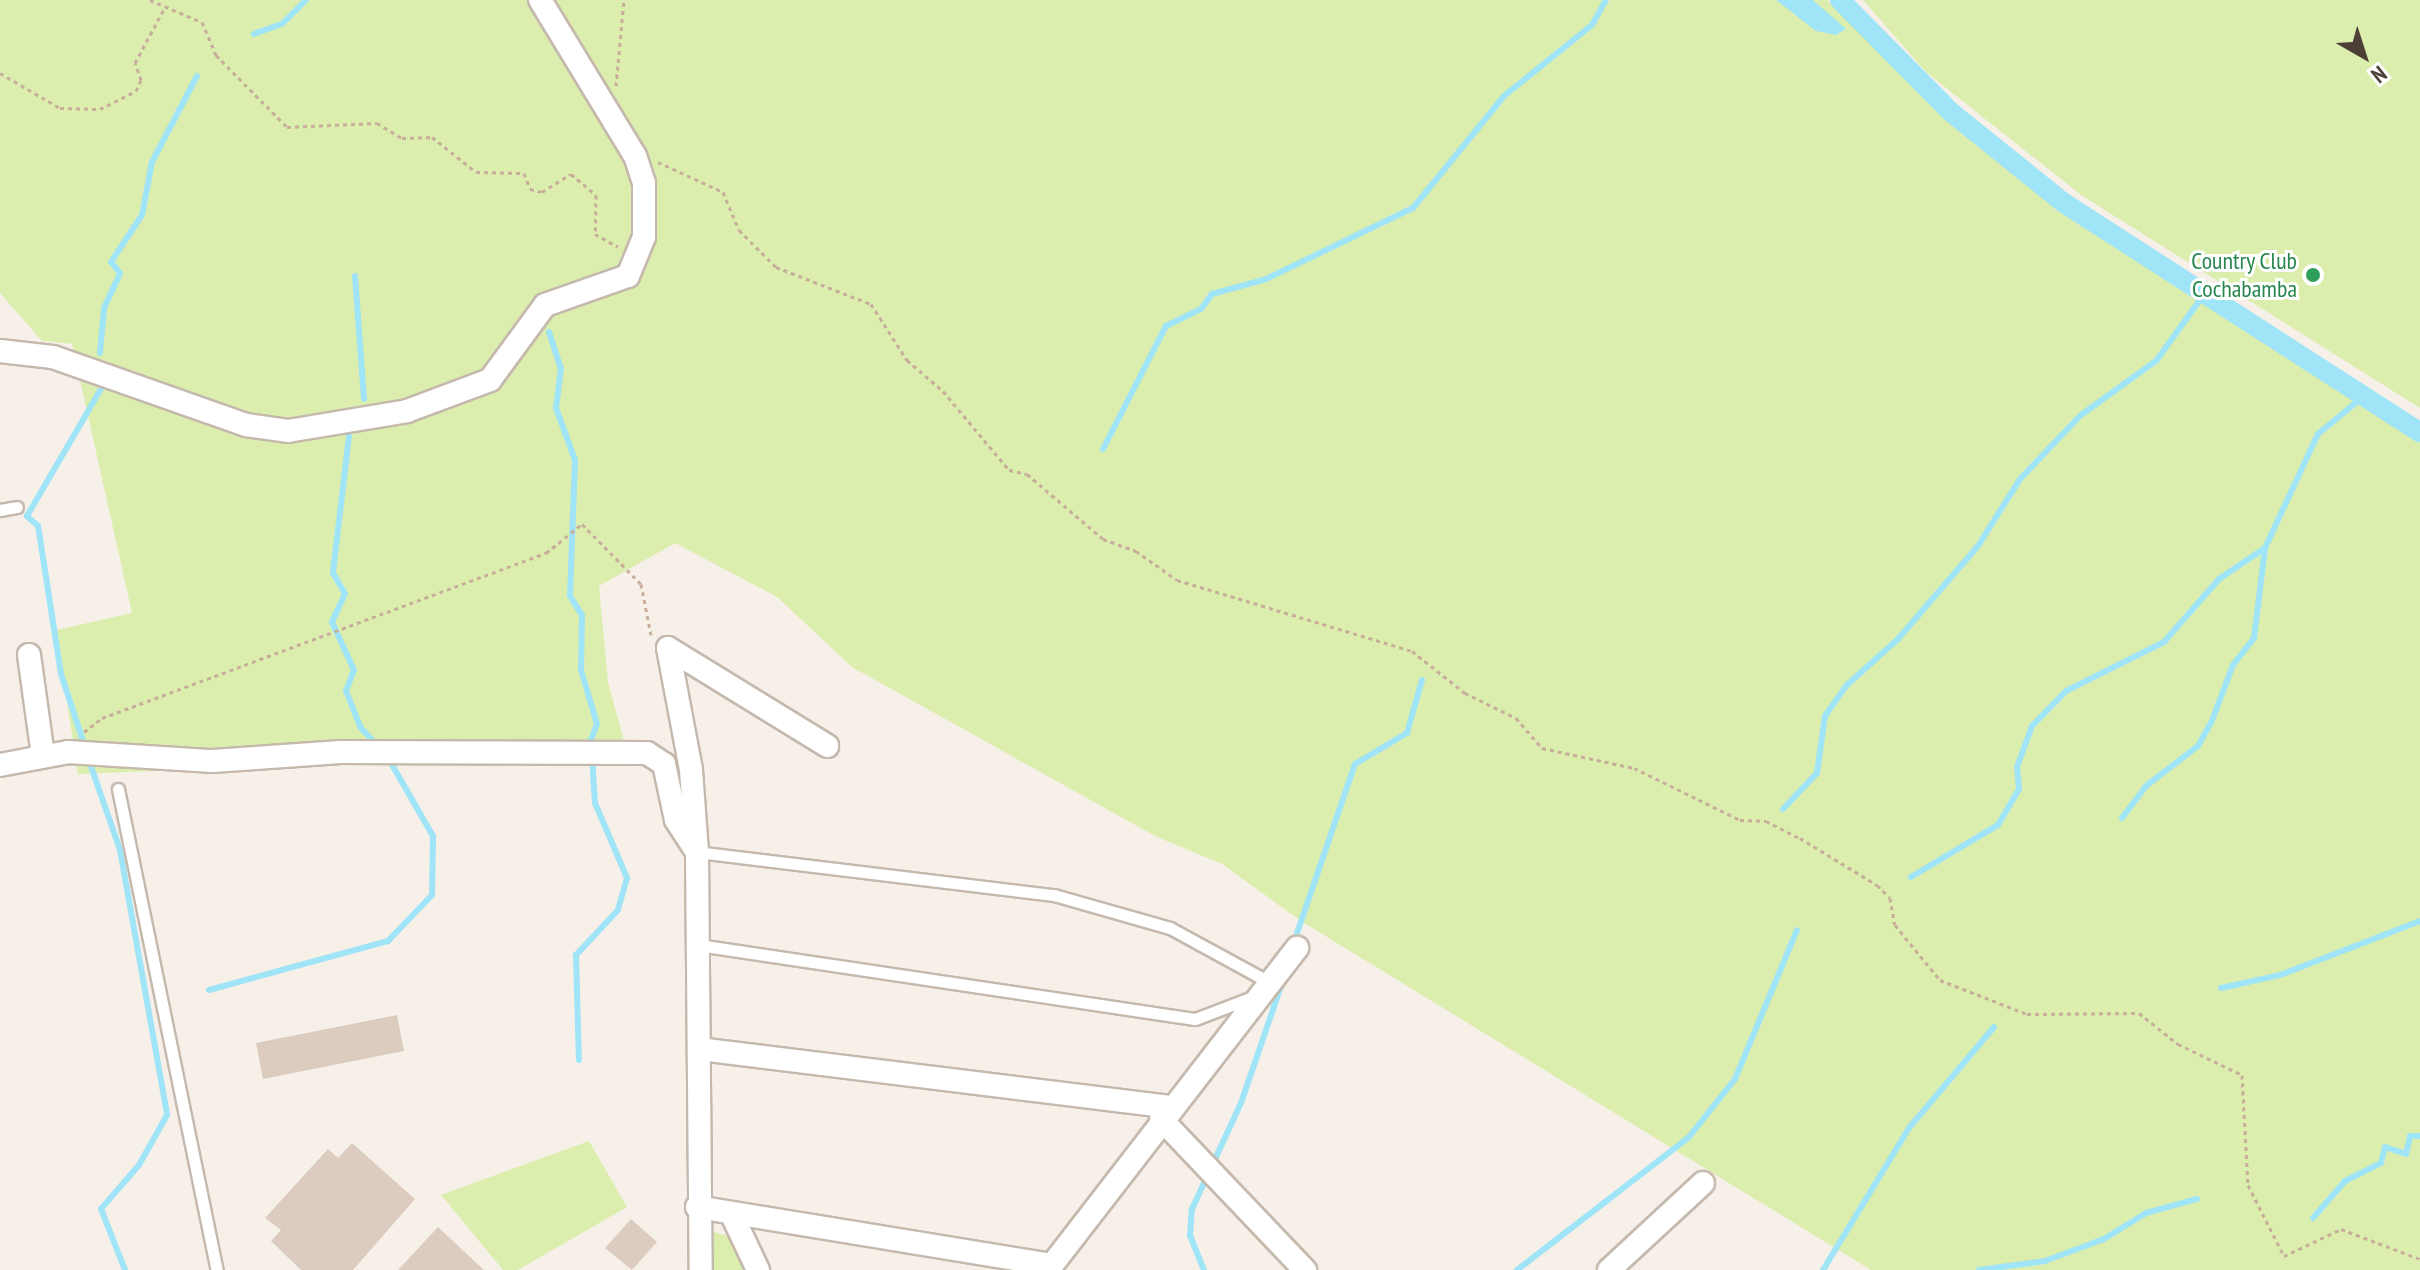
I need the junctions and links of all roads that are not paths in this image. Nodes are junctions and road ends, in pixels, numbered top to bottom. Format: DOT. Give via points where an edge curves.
graph roads {
  1 [pos="540,0"];
  2 [pos="0,351"];
  3 [pos="17,507"];
  4 [pos="0,510"];
  5 [pos="29,655"];
  6 [pos="827,746"];
  7 [pos="43,756"];
  8 [pos="0,765"];
  9 [pos="118,789"];
  10 [pos="697,852"];
  11 [pos="698,945"];
  12 [pos="1297,948"];
  13 [pos="1263,988"];
  14 [pos="699,1049"];
  15 [pos="1165,1113"];
  16 [pos="1703,1183"];
  17 [pos="697,1207"];
  18 [pos="733,1217"];
  19 [pos="1053,1267"];
  20 [pos="217,1270"];
  21 [pos="701,1270"];
  22 [pos="758,1270"];
  23 [pos="1305,1270"];
  24 [pos="1609,1270"];
  1 -- 2 [label="street" via="635,156 646,220 641,253 617,284 545,305 490,380 407,411 288,431 246,425 53,357"];
  3 -- 4 [label="lane"];
  5 -- 7 [label="street"];
  6 -- 10 [label="street" via="668,648 691,770"];
  7 -- 8 [label="street"];
  7 -- 10 [label="street" via="213,761 341,752 647,753 664,764 676,820"];
  9 -- 20 [label="lane"];
  10 -- 11 [label="street"];
  10 -- 13 [label="lane" via="1054,895 1170,928"];
  11 -- 13 [label="lane" via="1195,1019"];
  11 -- 14 [label="street"];
  12 -- 13 [label="street"];
  13 -- 15 [label="street"];
  14 -- 15 [label="street"];
  14 -- 17 [label="street"];
  15 -- 19 [label="street"];
  15 -- 23 [label="street"];
  16 -- 24 [label="street"];
  17 -- 18 [label="street"];
  17 -- 21 [label="street"];
  18 -- 19 [label="street"];
  18 -- 22 [label="street"];
}
